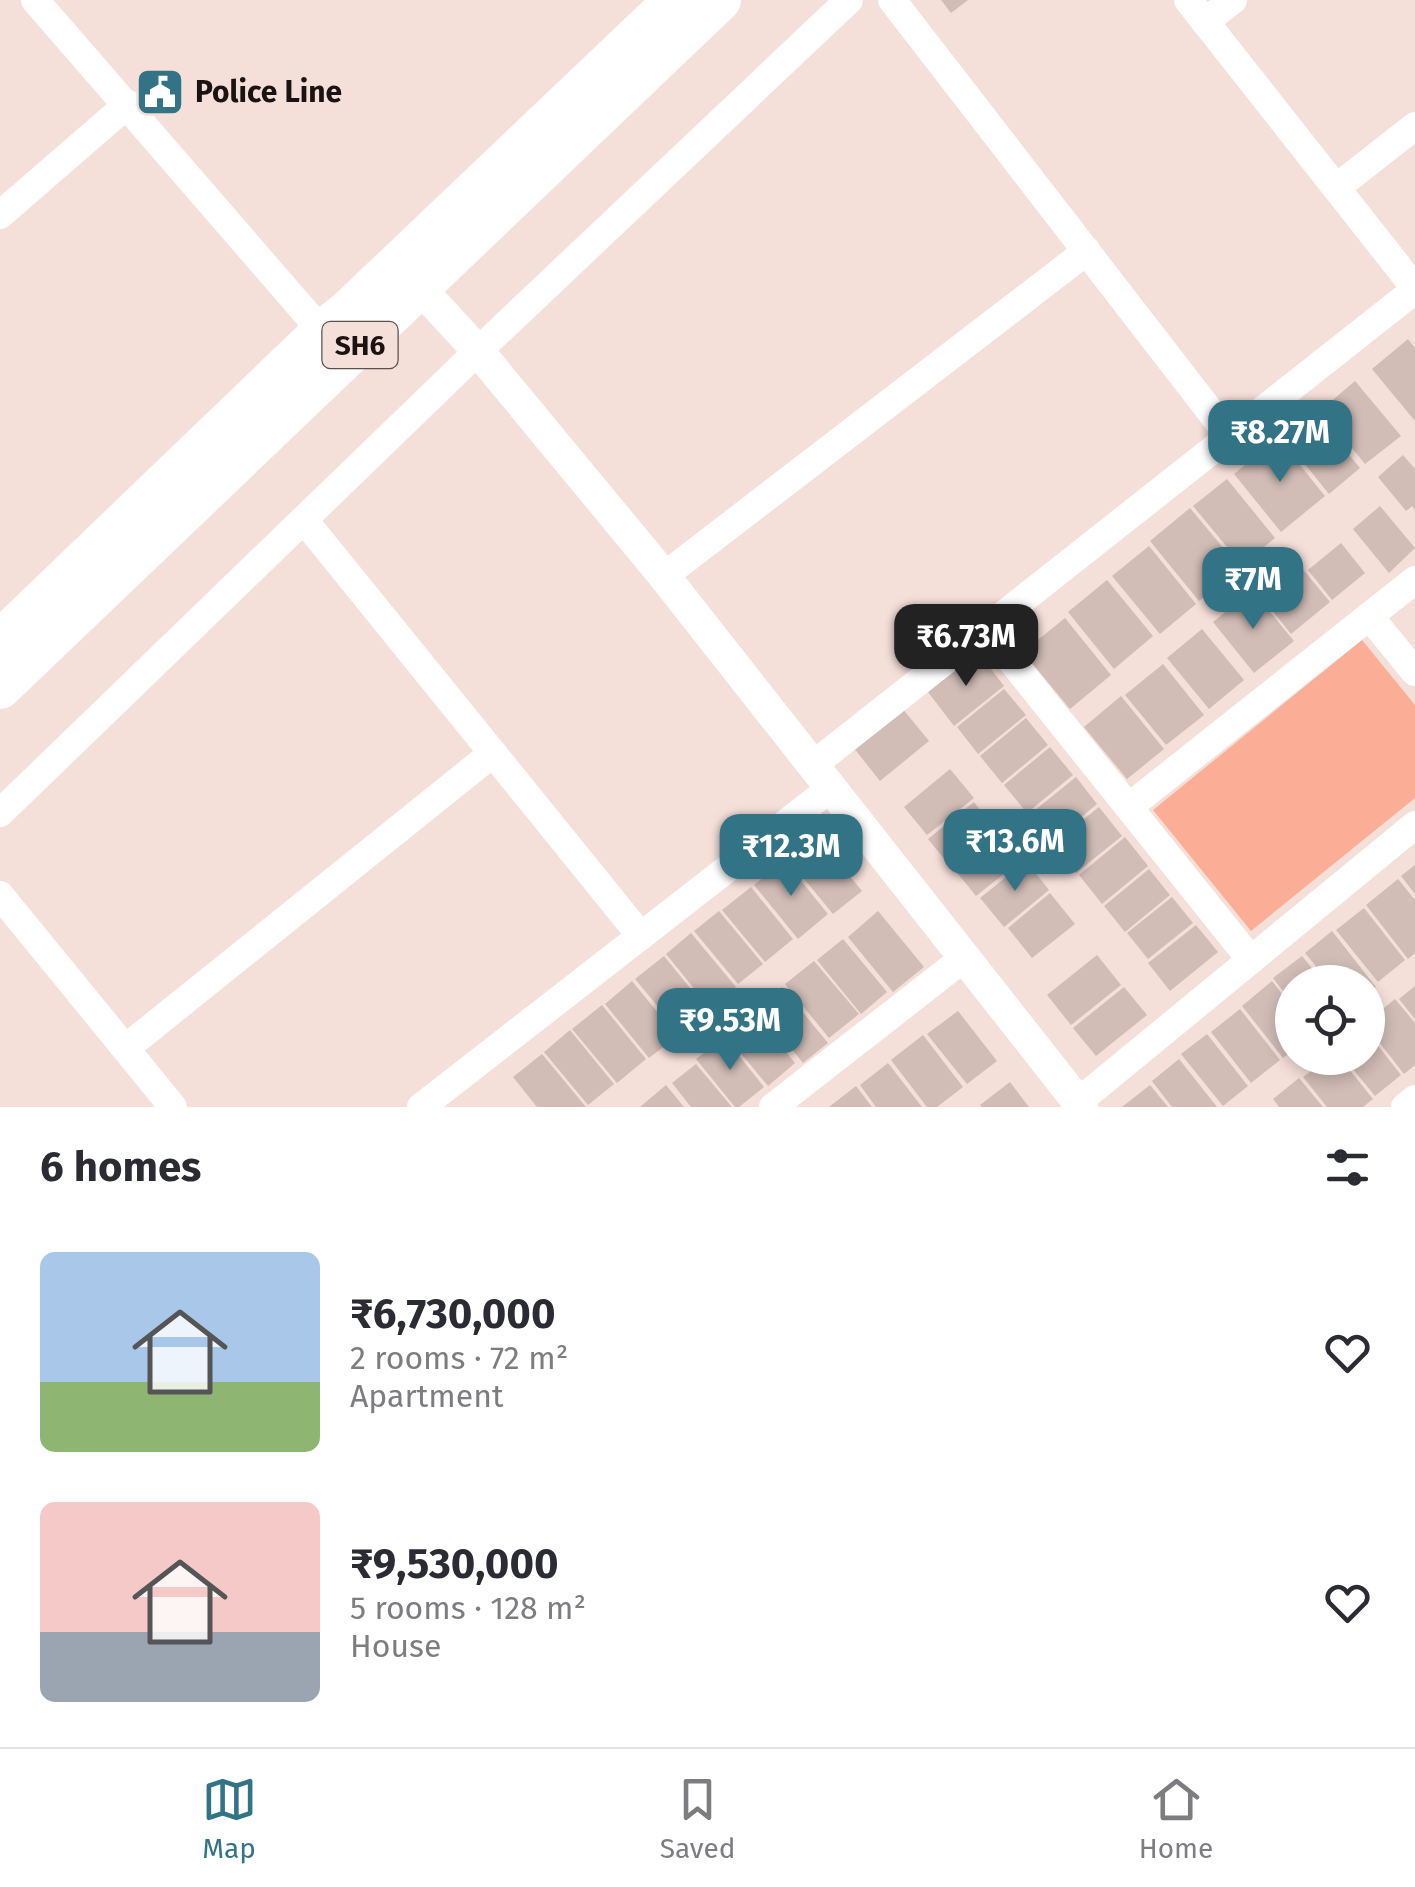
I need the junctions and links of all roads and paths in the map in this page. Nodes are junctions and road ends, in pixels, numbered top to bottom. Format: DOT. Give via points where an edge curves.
graph roads {
  1 [pos="34,0"];
  2 [pos="676,0"];
  3 [pos="720,0"];
  4 [pos="849,0"];
  5 [pos="892,0"];
  6 [pos="1233,0"];
  7 [pos="1196,11"];
  8 [pos="128,104"];
  9 [pos="1415,126"];
  10 [pos="1336,188"];
  11 [pos="0,215"];
  12 [pos="1087,252"];
  13 [pos="408,276"];
  14 [pos="1415,289"];
  15 [pos="334,346"];
  16 [pos="478,351"];
  17 [pos="1230,436"];
  18 [pos="304,520"];
  19 [pos="664,576"];
  20 [pos="1415,580"];
  21 [pos="1370,616"];
  22 [pos="986,629"];
  23 [pos="0,641"];
  24 [pos="1415,672"];
  25 [pos="0,688"];
  26 [pos="493,753"];
  27 [pos="822,777"];
  28 [pos="1130,806"];
  29 [pos="0,814"];
  30 [pos="1415,825"];
  31 [pos="0,896"];
  32 [pos="641,936"];
  33 [pos="964,958"];
  34 [pos="1251,960"];
  35 [pos="127,1047"];
  36 [pos="1415,1099"];
  37 [pos="1080,1105"];
  38 [pos="174,1107"];
  39 [pos="421,1107"];
  40 [pos="773,1107"];
  41 [pos="1405,1107"];
  1 -- 8 [label="street"];
  2 -- 13 [label="main road, SH6"];
  3 -- 13 [label="main road, SH6"];
  4 -- 16 [label="street"];
  5 -- 12 [label="street"];
  6 -- 7 [label="street"];
  7 -- 10 [label="street"];
  8 -- 11 [label="street"];
  8 -- 15 [label="street"];
  9 -- 10 [label="street"];
  10 -- 14 [label="street"];
  12 -- 17 [label="street"];
  12 -- 19 [label="street"];
  13 -- 15 [label="main road, SH6"];
  13 -- 16 [label="street"];
  14 -- 17 [label="street"];
  15 -- 23 [label="main road, SH6"];
  15 -- 25 [label="main road, SH6"];
  16 -- 18 [label="street"];
  16 -- 19 [label="street"];
  17 -- 22 [label="street"];
  18 -- 26 [label="street"];
  18 -- 29 [label="street"];
  19 -- 27 [label="street"];
  20 -- 21 [label="street"];
  21 -- 24 [label="street"];
  21 -- 28 [label="street"];
  22 -- 27 [label="street"];
  22 -- 28 [label="street"];
  26 -- 32 [label="street"];
  26 -- 35 [label="street"];
  27 -- 32 [label="street"];
  27 -- 33 [label="street"];
  28 -- 34 [label="street"];
  30 -- 34 [label="street"];
  31 -- 35 [label="street"];
  32 -- 39 [label="street"];
  33 -- 37 [label="street"];
  33 -- 40 [label="street"];
  34 -- 37 [label="street"];
  35 -- 38 [label="street"];
  36 -- 41 [label="street"];
}
